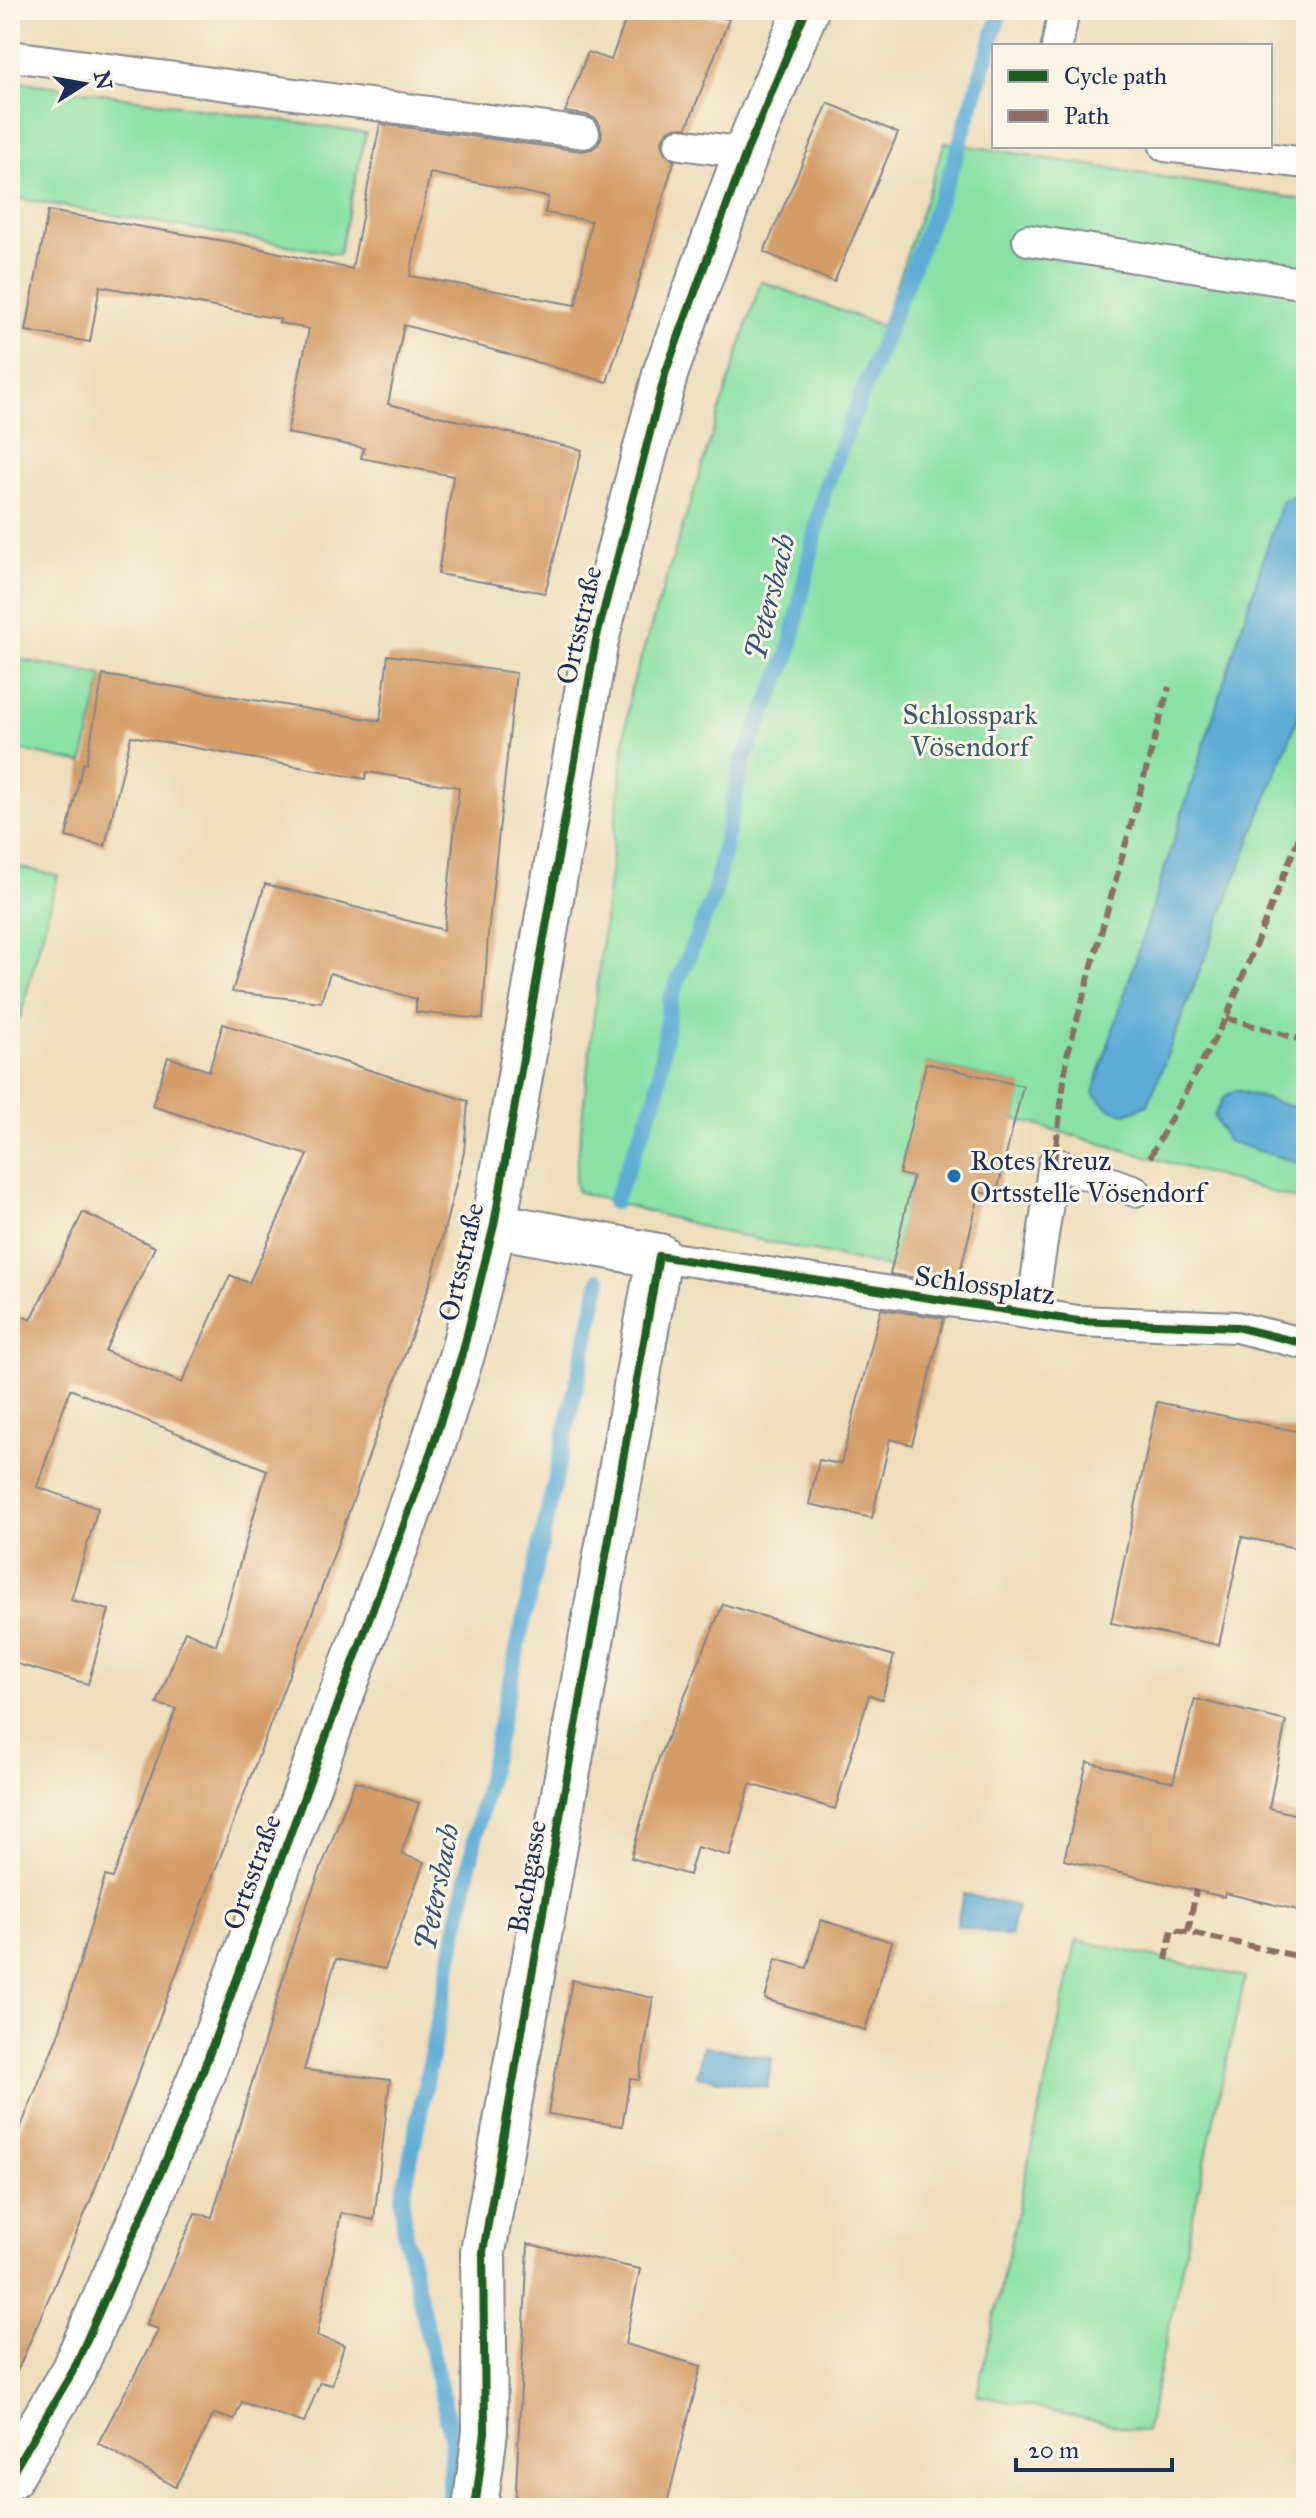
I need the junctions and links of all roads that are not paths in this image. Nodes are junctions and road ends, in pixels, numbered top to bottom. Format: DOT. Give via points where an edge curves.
graph roads {
  1 [pos="806,10"];
  2 [pos="1064,10"];
  3 [pos="1057,44"];
  4 [pos="19,57"];
  5 [pos="584,133"];
  6 [pos="680,144"];
  7 [pos="1182,148"];
  8 [pos="746,153"];
  9 [pos="1306,163"];
  10 [pos="1028,240"];
  11 [pos="1306,284"];
  12 [pos="1135,1191"];
  13 [pos="494,1225"];
  14 [pos="659,1256"];
  15 [pos="1031,1314"];
  16 [pos="1306,1344"];
  17 [pos="10,2477"];
  18 [pos="475,2508"];
  1 -- 8 [label="street, Ortsstraße"];
  2 -- 3 [label="lane"];
  4 -- 5 [label="lane"];
  6 -- 8 [label="lane"];
  7 -- 9 [label="lane"];
  8 -- 13 [label="street, Ortsstraße" via="666,371 596,640"];
  10 -- 11 [label="lane"];
  12 -- 15 [label="lane" via="1054,1163"];
  13 -- 14 [label="street"];
  13 -- 17 [label="street, Ortsstraße" via="463,1351 430,1454 203,2071 73,2371"];
  14 -- 15 [label="lane, Schlossplatz"];
  14 -- 18 [label="street, Bachgasse" via="483,2252 485,2432"];
  15 -- 16 [label="lane, Schlossplatz" via="1078,1321 1236,1327"];
}
